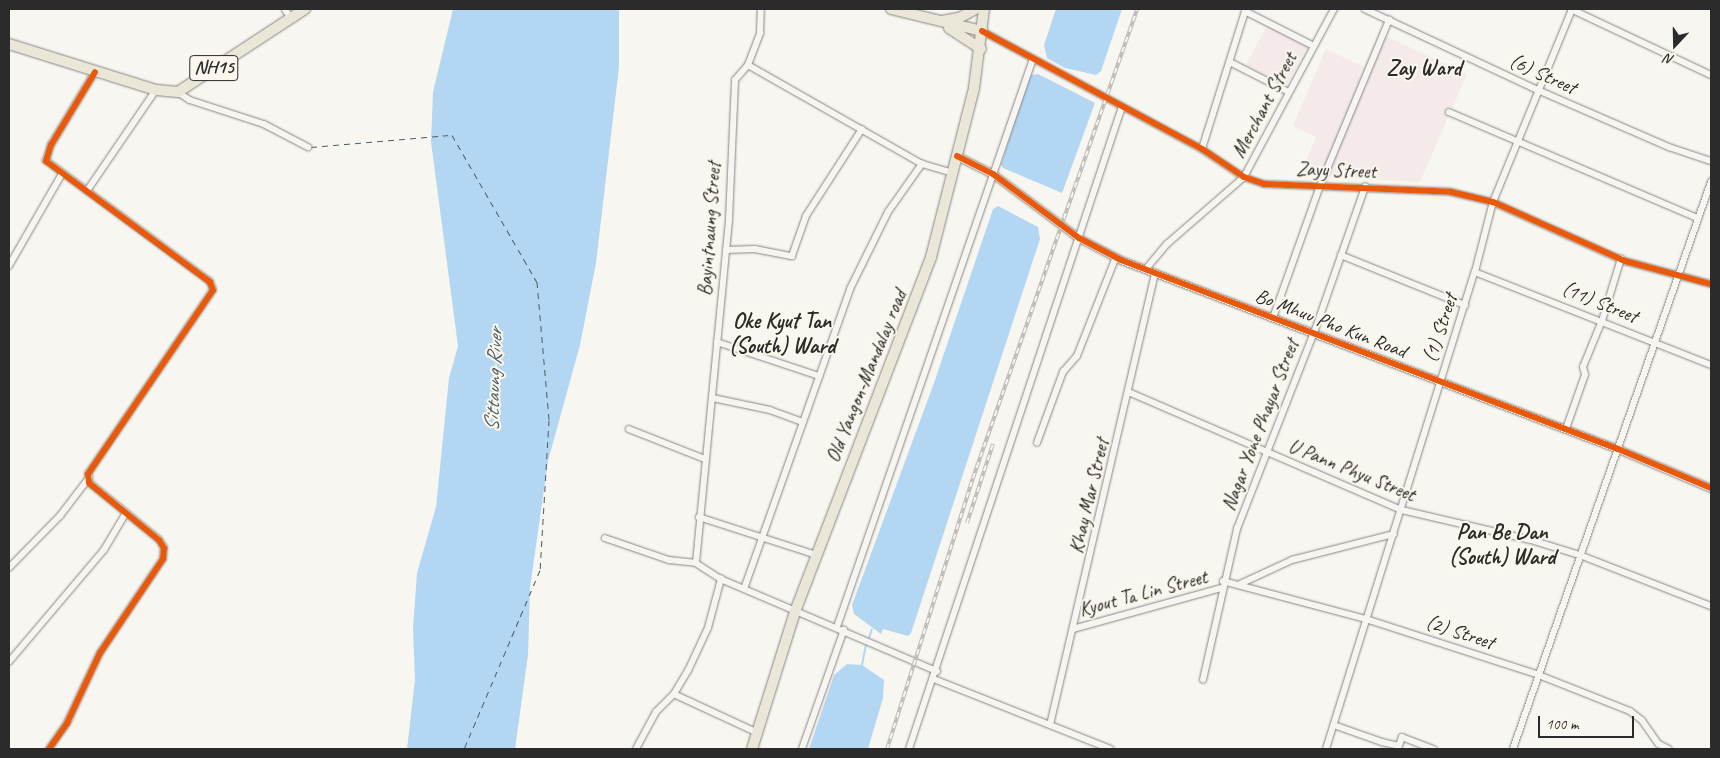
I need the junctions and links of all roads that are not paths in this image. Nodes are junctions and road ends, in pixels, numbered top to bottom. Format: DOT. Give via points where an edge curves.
graph roads {
  1 [pos="285,9"];
  2 [pos="305,9"];
  3 [pos="761,9"];
  4 [pos="891,9"];
  5 [pos="975,9"];
  6 [pos="984,9"];
  7 [pos="1334,9"];
  8 [pos="1365,9"];
  9 [pos="1572,9"];
  10 [pos="1246,10"];
  11 [pos="290,18"];
  12 [pos="1389,20"];
  13 [pos="932,21"];
  14 [pos="982,31"];
  15 [pos="9,44"];
  16 [pos="1314,46"];
  17 [pos="981,49"];
  18 [pos="1033,59"];
  19 [pos="1230,62"];
  20 [pos="748,65"];
  21 [pos="95,72"];
  22 [pos="1711,75"];
  23 [pos="156,90"];
  24 [pos="1538,90"];
  25 [pos="178,92"];
  26 [pos="1288,92"];
  27 [pos="1122,107"];
  28 [pos="1450,112"];
  29 [pos="862,129"];
  30 [pos="1519,140"];
  31 [pos="308,147"];
  32 [pos="1202,149"];
  33 [pos="957,156"];
  34 [pos="1711,161"];
  35 [pos="922,164"];
  36 [pos="953,173"];
  37 [pos="62,174"];
  38 [pos="993,174"];
  39 [pos="1244,177"];
  40 [pos="1711,182"];
  41 [pos="1320,186"];
  42 [pos="1365,187"];
  43 [pos="87,192"];
  44 [pos="1493,202"];
  45 [pos="1698,218"];
  46 [pos="1079,238"];
  47 [pos="726,250"];
  48 [pos="1341,255"];
  49 [pos="1116,258"];
  50 [pos="1621,259"];
  51 [pos="9,266"];
  52 [pos="1146,270"];
  53 [pos="1475,272"];
  54 [pos="1155,273"];
  55 [pos="1677,278"];
  56 [pos="1711,284"];
  57 [pos="1465,305"];
  58 [pos="1273,318"];
  59 [pos="1602,321"];
  60 [pos="1314,333"];
  61 [pos="717,342"];
  62 [pos="1657,343"];
  63 [pos="1711,365"];
  64 [pos="819,376"];
  65 [pos="1440,381"];
  66 [pos="1129,392"];
  67 [pos="713,398"];
  68 [pos="802,422"];
  69 [pos="628,429"];
  70 [pos="1566,429"];
  71 [pos="1037,442"];
  72 [pos="1618,449"];
  73 [pos="1266,452"];
  74 [pos="705,459"];
  75 [pos="89,478"];
  76 [pos="1711,488"];
  77 [pos="1402,510"];
  78 [pos="126,513"];
  79 [pos="699,517"];
  80 [pos="1394,534"];
  81 [pos="761,536"];
  82 [pos="605,538"];
  83 [pos="817,555"];
  84 [pos="1580,555"];
  85 [pos="696,563"];
  86 [pos="9,568"];
  87 [pos="721,579"];
  88 [pos="1223,584"];
  89 [pos="1238,585"];
  90 [pos="744,589"];
  91 [pos="1711,606"];
  92 [pos="796,609"];
  93 [pos="1366,619"];
  94 [pos="837,627"];
  95 [pos="1073,629"];
  96 [pos="844,630"];
  97 [pos="9,662"];
  98 [pos="937,671"];
  99 [pos="1539,675"];
  100 [pos="934,679"];
  101 [pos="1203,680"];
  102 [pos="674,694"];
  103 [pos="1050,725"];
  104 [pos="1334,725"];
  105 [pos="758,733"];
  106 [pos="49,749"];
  107 [pos="636,749"];
  108 [pos="752,749"];
  109 [pos="802,749"];
  110 [pos="909,749"];
  111 [pos="1111,749"];
  112 [pos="1326,749"];
  113 [pos="1434,749"];
  114 [pos="1513,749"];
  115 [pos="1669,749"];
  1 -- 11 [label="street"];
  2 -- 11 [label="highway, NH15"];
  3 -- 20 [label="street, Bayintnaung Street" via="760,33"];
  4 -- 13 [label="highway"];
  5 -- 13 [label="highway" via="959,18"];
  6 -- 14 [label="highway, Old Yangon-Mandalay road"];
  7 -- 16 [label="street, Merchant Street"];
  8 -- 12 [label="street, (6) Street"];
  9 -- 22 [label="street"];
  9 -- 24 [label="street, (1) Street"];
  10 -- 16 [label="street"];
  10 -- 19 [label="street"];
  11 -- 25 [label="highway, NH15"];
  12 -- 24 [label="street, (6) Street"];
  12 -- 41 [label="street"];
  13 -- 14 [label="highway"];
  13 -- 17 [label="highway" via="952,29"];
  14 -- 17 [label="highway, Old Yangon-Mandalay road"];
  14 -- 18 [label="street, Zayy Street"];
  15 -- 21 [label="highway, NH15"];
  16 -- 26 [label="street, Merchant Street"];
  17 -- 33 [label="highway, Old Yangon-Mandalay road"];
  18 -- 27 [label="street, Zayy Street"];
  18 -- 38 [label="street"];
  19 -- 26 [label="street"];
  19 -- 32 [label="street"];
  20 -- 29 [label="street"];
  20 -- 47 [label="street, Bayintnaung Street" via="734,80"];
  21 -- 23 [label="highway, NH15"];
  21 -- 37 [label="street" via="46,154 46,162"];
  23 -- 25 [label="highway, NH15"];
  23 -- 43 [label="street"];
  24 -- 30 [label="street, (1) Street"];
  24 -- 34 [label="street, (6) Street" via="1669,147"];
  25 -- 31 [label="street" via="190,100 264,124"];
  26 -- 39 [label="street, Merchant Street"];
  27 -- 32 [label="street, Zayy Street"];
  27 -- 46 [label="street"];
  28 -- 30 [label="street"];
  29 -- 35 [label="street"];
  29 -- 47 [label="street" via="806,216 792,256 755,249"];
  30 -- 44 [label="street, (1) Street"];
  30 -- 45 [label="street"];
  32 -- 39 [label="street, Zayy Street"];
  33 -- 36 [label="highway, Old Yangon-Mandalay road"];
  33 -- 38 [label="street, Bo Mhuu Pho Kun Road"];
  35 -- 36 [label="street"];
  35 -- 64 [label="street" via="888,212 850,288"];
  36 -- 83 [label="highway, Old Yangon-Mandalay road" via="928,265"];
  37 -- 43 [label="street"];
  37 -- 51 [label="street"];
  38 -- 46 [label="street, Bo Mhuu Pho Kun Road"];
  38 -- 94 [label="street"];
  39 -- 41 [label="street, Zayy Street" via="1264,184"];
  39 -- 52 [label="street, Merchant Street" via="1167,244"];
  40 -- 45 [label="street"];
  41 -- 42 [label="street, Zayy Street"];
  41 -- 58 [label="street"];
  42 -- 44 [label="street, Zayy Street" via="1451,192"];
  42 -- 48 [label="street, Nagar Yone Phayar Street"];
  43 -- 75 [label="street" via="210,282 213,290 92,466"];
  44 -- 50 [label="street, Zayy Street"];
  44 -- 53 [label="street, (1) Street"];
  45 -- 55 [label="street"];
  46 -- 49 [label="street, Bo Mhuu Pho Kun Road"];
  46 -- 98 [label="street"];
  47 -- 61 [label="street, Bayintnaung Street"];
  48 -- 57 [label="street"];
  48 -- 60 [label="street, Nagar Yone Phayar Street"];
  49 -- 52 [label="street, Bo Mhuu Pho Kun Road"];
  49 -- 71 [label="street" via="1076,356 1060,380"];
  50 -- 55 [label="street, Zayy Street"];
  50 -- 59 [label="street"];
  52 -- 54 [label="street, Bo Mhuu Pho Kun Road"];
  53 -- 57 [label="street, (1) Street"];
  53 -- 59 [label="street, (11) Street"];
  54 -- 58 [label="street, Bo Mhuu Pho Kun Road"];
  54 -- 66 [label="street, Khay Mar Street"];
  55 -- 56 [label="street, Zayy Street"];
  55 -- 62 [label="street"];
  57 -- 65 [label="street, (1) Street"];
  58 -- 60 [label="street, Bo Mhuu Pho Kun Road"];
  59 -- 62 [label="street, (11) Street"];
  59 -- 70 [label="street" via="1583,367 1585,375"];
  60 -- 65 [label="street, Bo Mhuu Pho Kun Road"];
  60 -- 73 [label="street, Nagar Yone Phayar Street"];
  61 -- 64 [label="street"];
  61 -- 67 [label="street, Bayintnaung Street"];
  62 -- 63 [label="street, (11) Street"];
  62 -- 72 [label="street"];
  64 -- 68 [label="street"];
  65 -- 70 [label="street, Bo Mhuu Pho Kun Road"];
  65 -- 77 [label="street, (1) Street"];
  66 -- 73 [label="street, U Pann Phyu Street"];
  66 -- 95 [label="street, Khay Mar Street"];
  67 -- 68 [label="street" via="770,410"];
  67 -- 74 [label="street, Bayintnaung Street"];
  68 -- 81 [label="street"];
  69 -- 74 [label="street"];
  70 -- 72 [label="street, Bo Mhuu Pho Kun Road"];
  72 -- 76 [label="street, Bo Mhuu Pho Kun Road"];
  72 -- 84 [label="street"];
  73 -- 77 [label="street, U Pann Phyu Street"];
  73 -- 88 [label="street, Nagar Yone Phayar Street" via="1237,529"];
  74 -- 79 [label="street, Bayintnaung Street"];
  75 -- 78 [label="street" via="89,483"];
  75 -- 86 [label="street" via="60,516"];
  77 -- 80 [label="street, (1) Street"];
  77 -- 84 [label="street, U Pann Phyu Street" via="1531,540"];
  78 -- 97 [label="street" via="104,550"];
  78 -- 106 [label="street" via="159,540 164,548 163,559 100,652 67,723"];
  79 -- 81 [label="street"];
  79 -- 85 [label="street, Bayintnaung Street"];
  80 -- 89 [label="street" via="1292,560"];
  80 -- 93 [label="street, (1) Street"];
  81 -- 83 [label="street"];
  81 -- 90 [label="street"];
  82 -- 85 [label="street" via="669,560"];
  83 -- 92 [label="highway, Old Yangon-Mandalay road"];
  84 -- 91 [label="street, U Pann Phyu Street"];
  84 -- 99 [label="street"];
  85 -- 87 [label="street"];
  87 -- 90 [label="street"];
  87 -- 102 [label="street" via="708,628"];
  88 -- 89 [label="street, (2) Street"];
  88 -- 95 [label="street, Kyout Ta Lin Street"];
  88 -- 101 [label="street, Nagar Yone Phayar Street"];
  89 -- 93 [label="street, (2) Street"];
  90 -- 92 [label="street"];
  92 -- 94 [label="street"];
  92 -- 105 [label="highway, Old Yangon-Mandalay road"];
  93 -- 99 [label="street, (2) Street"];
  93 -- 104 [label="street, (1) Street"];
  94 -- 96 [label="street"];
  95 -- 103 [label="street, Khay Mar Street"];
  96 -- 98 [label="street"];
  96 -- 109 [label="street"];
  98 -- 100 [label="street"];
  99 -- 114 [label="street"];
  99 -- 115 [label="street, (2) Street" via="1630,711 1642,720 1659,744"];
  100 -- 103 [label="street"];
  100 -- 110 [label="street"];
  102 -- 105 [label="street"];
  102 -- 107 [label="street" via="656,712"];
  103 -- 111 [label="street"];
  104 -- 112 [label="street, (1) Street"];
  104 -- 113 [label="street" via="1382,742 1399,746 1402,738"];
  105 -- 108 [label="highway, Old Yangon-Mandalay road"];
}
